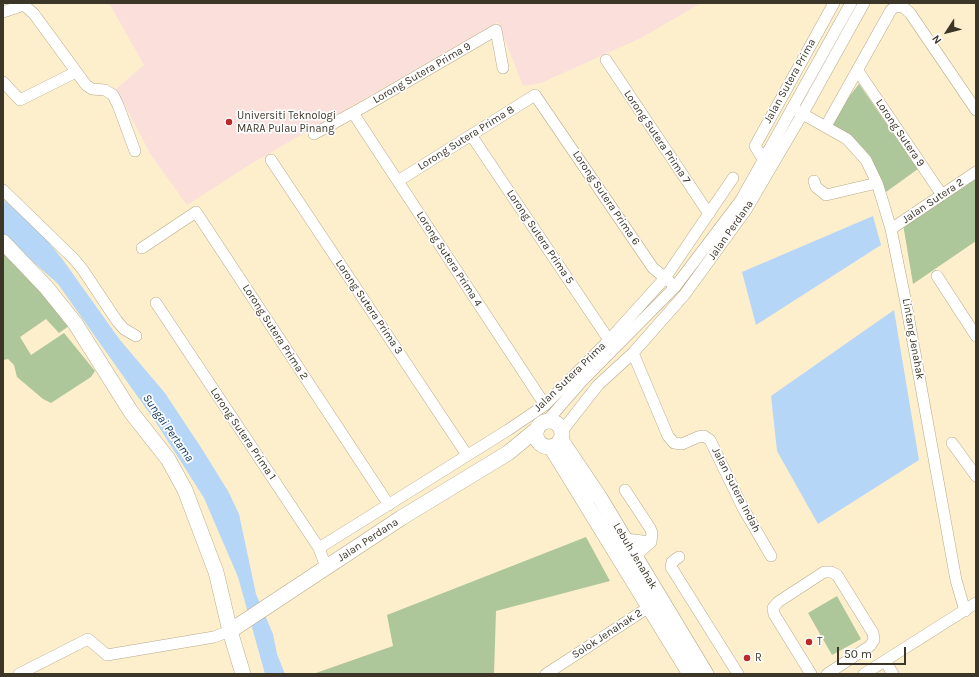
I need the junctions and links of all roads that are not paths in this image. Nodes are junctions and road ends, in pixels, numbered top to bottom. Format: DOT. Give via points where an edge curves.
graph roads {
  1 [pos="834,3"];
  2 [pos="851,3"];
  3 [pos="864,3"];
  4 [pos="24,4"];
  5 [pos="3,12"];
  6 [pos="606,60"];
  7 [pos="503,68"];
  8 [pos="858,71"];
  9 [pos="76,72"];
  10 [pos="3,82"];
  11 [pos="535,95"];
  12 [pos="792,108"];
  13 [pos="976,110"];
  14 [pos="353,113"];
  15 [pos="803,113"];
  16 [pos="826,126"];
  17 [pos="314,134"];
  18 [pos="471,135"];
  19 [pos="135,151"];
  20 [pos="764,159"];
  21 [pos="272,160"];
  22 [pos="976,172"];
  23 [pos="733,178"];
  24 [pos="398,181"];
  25 [pos="814,181"];
  26 [pos="877,183"];
  27 [pos="3,190"];
  28 [pos="942,195"];
  29 [pos="709,214"];
  30 [pos="891,229"];
  31 [pos="3,242"];
  32 [pos="142,248"];
  33 [pos="937,276"];
  34 [pos="665,278"];
  35 [pos="680,290"];
  36 [pos="156,303"];
  37 [pos="136,336"];
  38 [pos="976,336"];
  39 [pos="609,340"];
  40 [pos="633,353"];
  41 [pos="545,405"];
  42 [pos="548,420"];
  43 [pos="536,430"];
  44 [pos="554,440"];
  45 [pos="952,443"];
  46 [pos="508,452"];
  47 [pos="467,455"];
  48 [pos="976,476"];
  49 [pos="624,490"];
  50 [pos="389,505"];
  51 [pos="625,539"];
  52 [pos="651,542"];
  53 [pos="319,548"];
  54 [pos="635,556"];
  55 [pos="771,556"];
  56 [pos="679,558"];
  57 [pos="326,567"];
  58 [pos="976,603"];
  59 [pos="649,607"];
  60 [pos="965,610"];
  61 [pos="230,631"];
  62 [pos="885,661"];
  63 [pos="19,674"];
  64 [pos="243,674"];
  65 [pos="546,674"];
  66 [pos="690,674"];
  67 [pos="706,674"];
  68 [pos="738,674"];
  69 [pos="811,674"];
  70 [pos="827,674"];
  71 [pos="864,674"];
  72 [pos="893,674"];
  1 -- 20 [label="street, Jalan Sutera Prima" via="755,146"];
  2 -- 12 [label="street, Jalan Perdana"];
  3 -- 15 [label="street, Jalan Perdana"];
  4 -- 5 [label="street"];
  4 -- 9 [label="street"];
  6 -- 29 [label="street, Lorong Sutera Prima 7"];
  7 -- 14 [label="street, Lorong Sutera Prima 9" via="496,30"];
  8 -- 13 [label="street" via="890,10 896,6 903,7 910,13"];
  8 -- 16 [label="street"];
  8 -- 28 [label="street, Lorong Sutera 9"];
  9 -- 10 [label="street" via="20,100"];
  9 -- 19 [label="street" via="92,89 105,90 113,95"];
  11 -- 18 [label="street, Lorong Sutera Prima 8"];
  11 -- 34 [label="street, Lorong Sutera Prima 6" via="653,268"];
  12 -- 15 [label="street, Lintang Jenahak"];
  12 -- 20 [label="street, Jalan Perdana"];
  14 -- 17 [label="street, Lorong Sutera Prima 9"];
  14 -- 24 [label="street, Lorong Sutera Prima 4"];
  15 -- 16 [label="street, Lintang Jenahak"];
  15 -- 35 [label="street, Jalan Perdana" via="746,210"];
  16 -- 26 [label="street, Lintang Jenahak" via="847,139 866,160"];
  18 -- 24 [label="street, Lorong Sutera Prima 8"];
  18 -- 39 [label="street, Lorong Sutera Prima 5"];
  20 -- 35 [label="street, Jalan Perdana" via="741,200"];
  21 -- 47 [label="street, Lorong Sutera Prima 3"];
  22 -- 28 [label="street, Jalan Sutera 2"];
  23 -- 29 [label="street, Jalan Sutera Prima"];
  24 -- 41 [label="street, Lorong Sutera Prima 4"];
  25 -- 26 [label="street" via="816,187 826,195"];
  26 -- 30 [label="street, Lintang Jenahak"];
  27 -- 37 [label="street" via="74,259 117,322"];
  28 -- 30 [label="street, Jalan Sutera 2"];
  29 -- 34 [label="street, Jalan Sutera Prima"];
  30 -- 60 [label="street, Lintang Jenahak" via="956,580"];
  31 -- 61 [label="street" via="46,287 75,323 131,412 168,459 185,490 216,572"];
  32 -- 50 [label="street, Lorong Sutera Prima 2" via="196,212"];
  33 -- 38 [label="street"];
  34 -- 35 [label="street, Lorong Sutera Prima 6"];
  34 -- 39 [label="street, Jalan Sutera Prima"];
  35 -- 40 [label="street, Jalan Perdana"];
  35 -- 42 [label="street, Jalan Perdana" via="582,381"];
  36 -- 53 [label="street, Lorong Sutera Prima 1"];
  39 -- 41 [label="street, Jalan Sutera Prima"];
  40 -- 44 [label="street, Jalan Perdana" via="598,385"];
  40 -- 55 [label="street, Jalan Sutera Indah" via="668,436 674,443 682,444 704,436 710,440 743,508"];
  41 -- 47 [label="street, Jalan Sutera Prima"];
  42 -- 43 [label="street" via="540,423"];
  42 -- 44 [label="street" via="560,426"];
  43 -- 44 [label="street" via="536,436"];
  43 -- 46 [label="street, Jalan Perdana"];
  44 -- 46 [label="street, Jalan Perdana"];
  44 -- 51 [label="street, Lebuh Jenahak" via="600,498"];
  44 -- 59 [label="street, Lebuh Jenahak"];
  45 -- 48 [label="street"];
  46 -- 57 [label="street, Jalan Perdana"];
  47 -- 50 [label="street, Jalan Sutera Prima"];
  49 -- 52 [label="street" via="650,528"];
  50 -- 53 [label="street, Jalan Sutera Prima"];
  51 -- 52 [label="street"];
  51 -- 54 [label="street, Lebuh Jenahak"];
  52 -- 54 [label="street"];
  53 -- 57 [label="street, Lorong Sutera Prima 1"];
  54 -- 67 [label="street, Lebuh Jenahak"];
  56 -- 68 [label="street" via="672,562 671,567"];
  57 -- 61 [label="street, Jalan Perdana"];
  58 -- 60 [label="street"];
  59 -- 65 [label="street, Solok Jenahak 2"];
  59 -- 66 [label="street, Lebuh Jenahak"];
  60 -- 62 [label="street"];
  61 -- 63 [label="street" via="214,637 107,654 88,639"];
  61 -- 64 [label="street"];
  62 -- 71 [label="street"];
  62 -- 72 [label="street"];
  69 -- 70 [label="street" via="774,614 773,608 778,602 824,572 831,572 837,575 873,633 874,640 870,646"];
}
